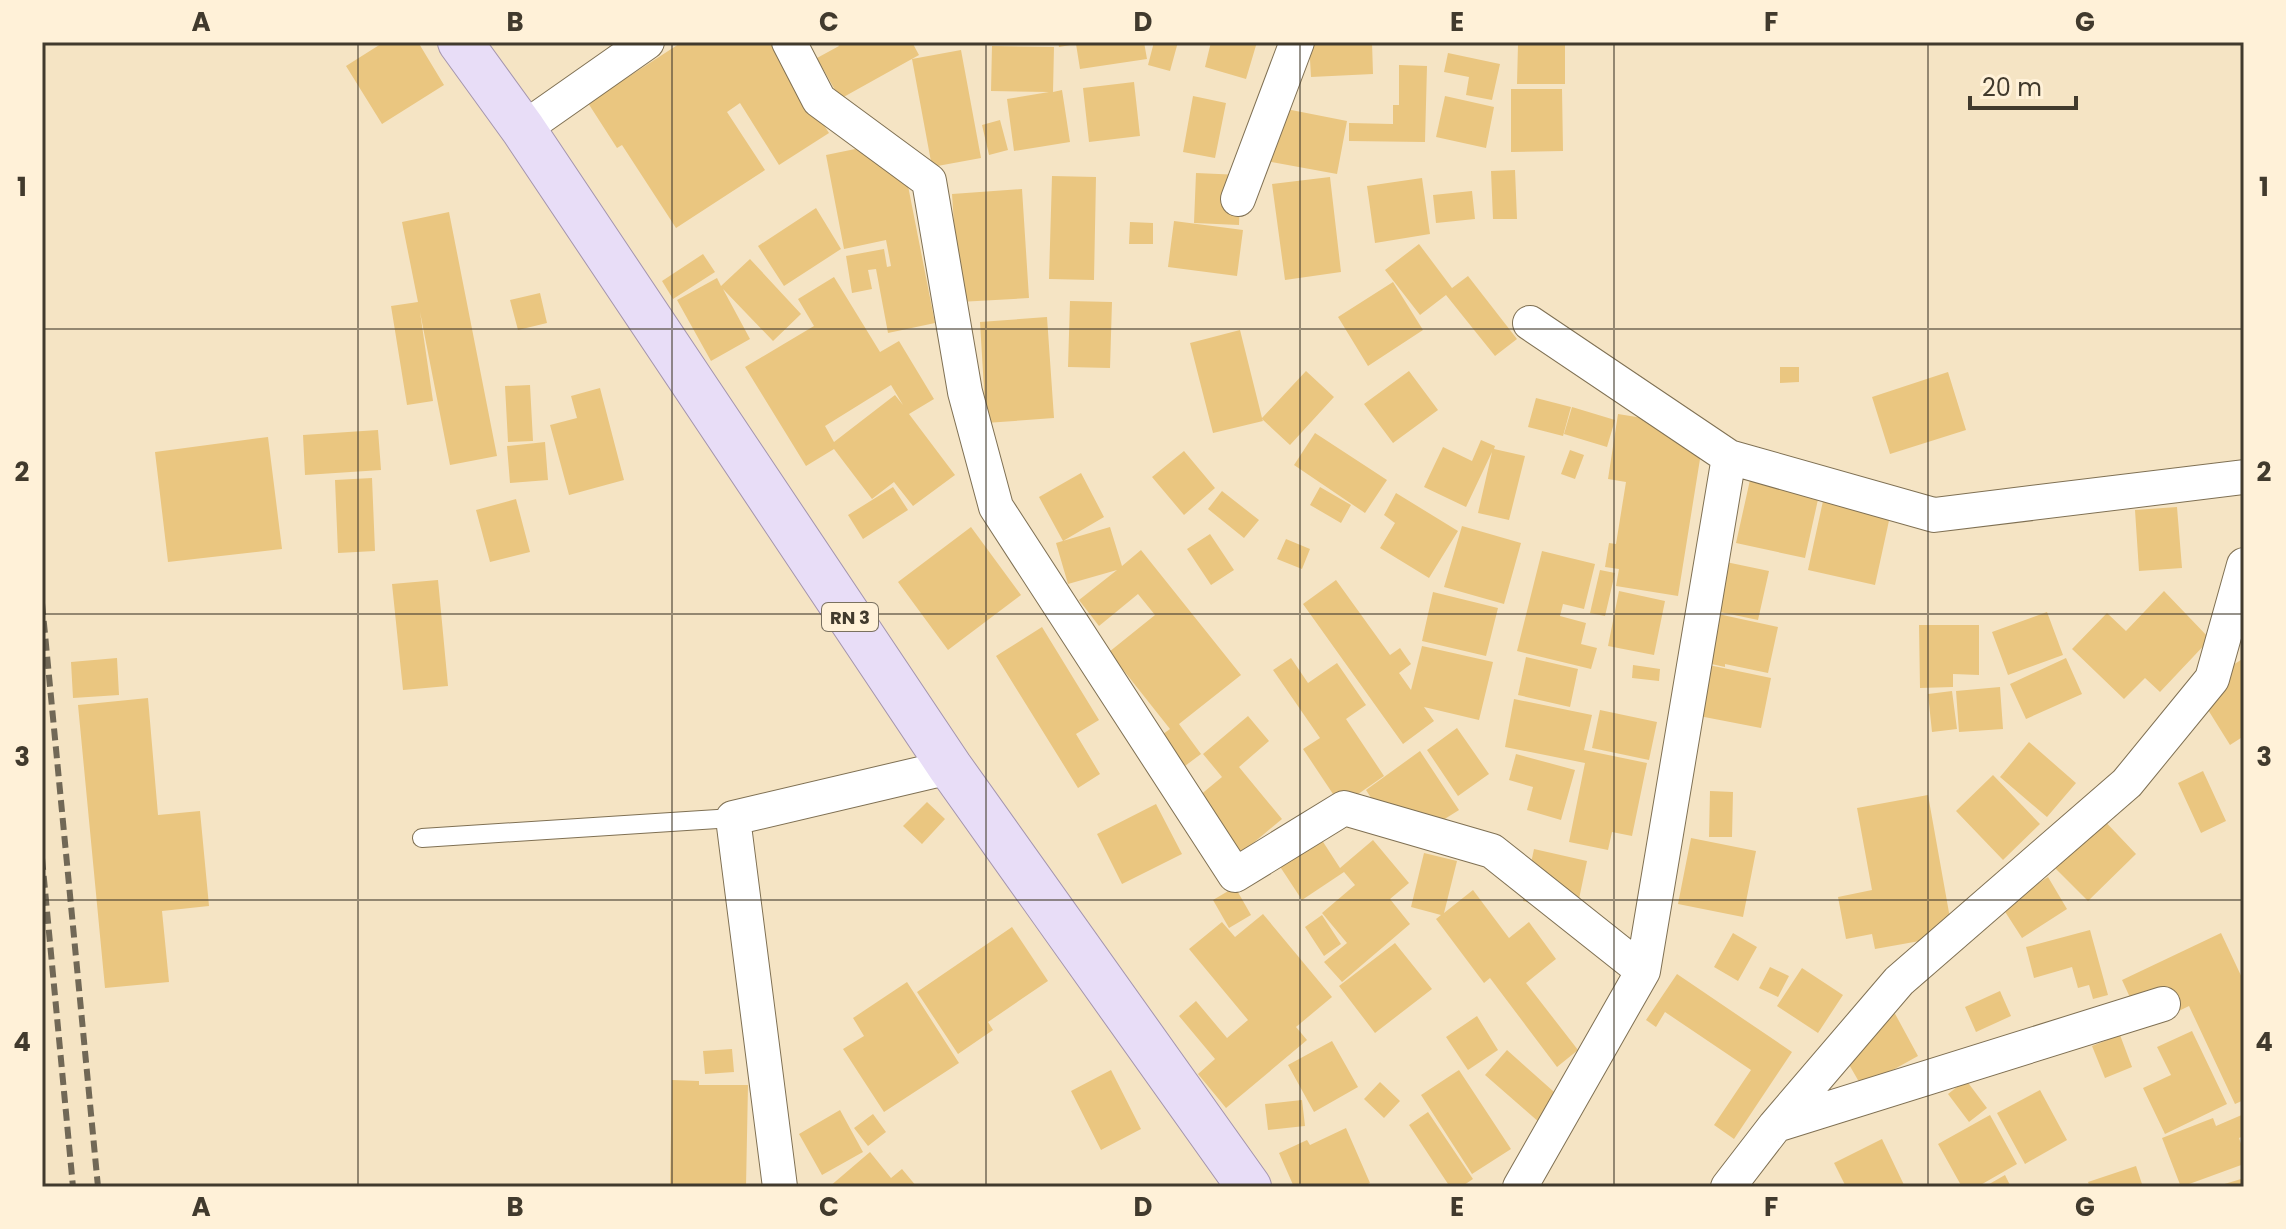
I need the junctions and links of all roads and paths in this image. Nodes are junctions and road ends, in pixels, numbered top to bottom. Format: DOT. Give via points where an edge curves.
graph roads {
  1 [pos="460,42"];
  2 [pos="647,42"];
  3 [pos="789,42"];
  4 [pos="1297,42"];
  5 [pos="523,129"];
  6 [pos="1238,199"];
  7 [pos="1530,323"];
  8 [pos="1729,457"];
  9 [pos="2244,477"];
  10 [pos="2244,565"];
  11 [pos="950,767"];
  12 [pos="733,818"];
  13 [pos="422,838"];
  14 [pos="1643,971"];
  15 [pos="2163,1004"];
  16 [pos="1775,1126"];
  17 [pos="780,1187"];
  18 [pos="1249,1187"];
  19 [pos="1520,1187"];
  20 [pos="1728,1187"];
  1 -- 5 [label="main road, RN 3"];
  2 -- 5 [label="street"];
  3 -- 14 [label="street" via="819,100 929,181 965,392 996,507 1235,875 1344,808 1492,851"];
  4 -- 6 [label="street"];
  5 -- 11 [label="main road, RN 3"];
  7 -- 8 [label="street"];
  8 -- 9 [label="street" via="1934,515"];
  8 -- 14 [label="street"];
  10 -- 16 [label="street" via="2212,679 2127,783 1899,981"];
  11 -- 12 [label="street"];
  11 -- 18 [label="main road, RN 3"];
  12 -- 13 [label="lane"];
  12 -- 17 [label="street"];
  14 -- 19 [label="street"];
  15 -- 16 [label="street"];
  16 -- 20 [label="street"];
}
